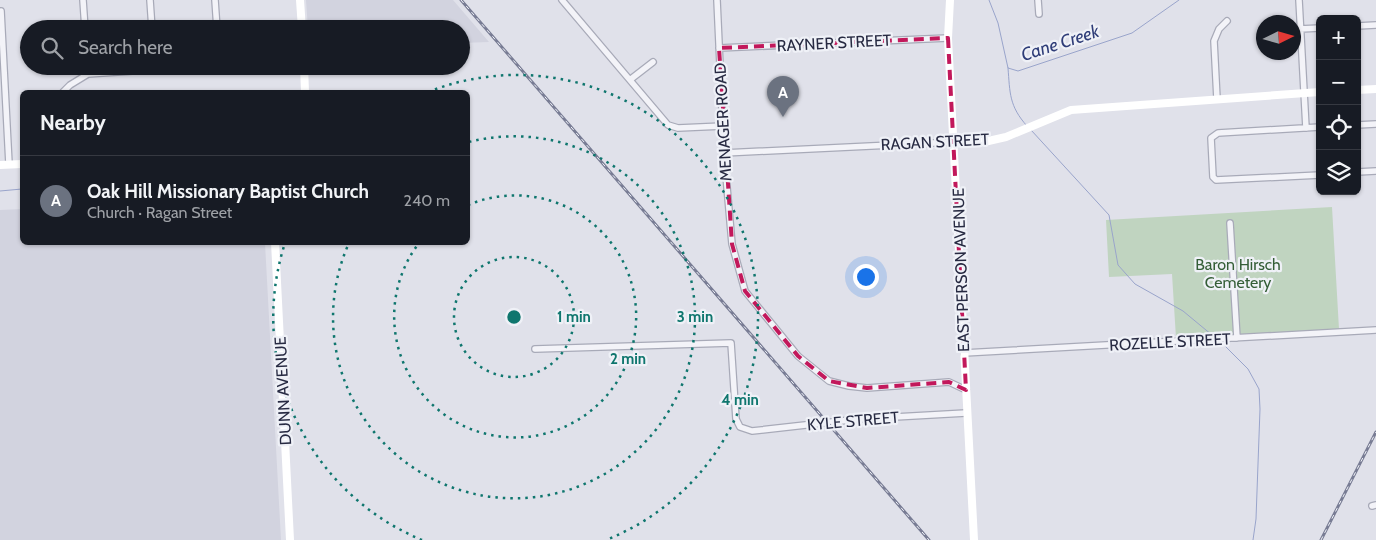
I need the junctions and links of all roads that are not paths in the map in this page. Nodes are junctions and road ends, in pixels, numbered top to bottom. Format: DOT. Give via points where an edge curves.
graph roads {
  1 [pos="83,0"];
  2 [pos="150,0"];
  3 [pos="215,0"];
  4 [pos="300,0"];
  5 [pos="562,0"];
  6 [pos="717,0"];
  7 [pos="950,0"];
  8 [pos="1038,0"];
  9 [pos="1299,0"];
  10 [pos="0,11"];
  11 [pos="1039,14"];
  12 [pos="1300,15"];
  13 [pos="84,20"];
  14 [pos="151,20"];
  15 [pos="216,20"];
  16 [pos="301,20"];
  17 [pos="1228,21"];
  18 [pos="1376,25"];
  19 [pos="1361,26"];
  20 [pos="1316,28"];
  21 [pos="1301,29"];
  22 [pos="948,38"];
  23 [pos="719,48"];
  24 [pos="1301,50"];
  25 [pos="652,62"];
  26 [pos="2,70"];
  27 [pos="86,75"];
  28 [pos="304,75"];
  29 [pos="631,79"];
  30 [pos="1376,89"];
  31 [pos="65,90"];
  32 [pos="305,90"];
  33 [pos="1361,90"];
  34 [pos="1316,92"];
  35 [pos="1303,93"];
  36 [pos="1217,99"];
  37 [pos="1376,124"];
  38 [pos="1361,125"];
  39 [pos="723,126"];
  40 [pos="1316,127"];
  41 [pos="1306,128"];
  42 [pos="954,142"];
  43 [pos="724,153"];
  44 [pos="9,164"];
  45 [pos="20,164"];
  46 [pos="0,165"];
  47 [pos="1376,171"];
  48 [pos="1361,172"];
  49 [pos="1316,175"];
  50 [pos="1230,223"];
  51 [pos="276,245"];
  52 [pos="1376,330"];
  53 [pos="1237,338"];
  54 [pos="535,349"];
  55 [pos="964,353"];
  56 [pos="966,390"];
  57 [pos="966,414"];
  58 [pos="290,540"];
  59 [pos="974,540"];
  1 -- 13 [label="street"];
  2 -- 14 [label="street"];
  3 -- 15 [label="street"];
  4 -- 16 [label="main road"];
  5 -- 29 [label="street"];
  6 -- 23 [label="street, MENAGER ROAD"];
  7 -- 22 [label="main road, EAST PERSON AVENUE"];
  8 -- 11 [label="street"];
  9 -- 12 [label="street"];
  10 -- 26 [label="street"];
  17 -- 36 [label="street" via="1214,41"];
  18 -- 19 [label="street"];
  20 -- 21 [label="street"];
  22 -- 23 [label="street, RAYNER STREET"];
  22 -- 42 [label="main road, EAST PERSON AVENUE"];
  23 -- 39 [label="street, MENAGER ROAD"];
  24 -- 35 [label="street"];
  25 -- 29 [label="street"];
  26 -- 44 [label="street"];
  27 -- 31 [label="street"];
  28 -- 32 [label="main road"];
  29 -- 39 [label="street" via="668,124 678,128"];
  30 -- 33 [label="main road"];
  34 -- 35 [label="main road, RAGAN STREET"];
  35 -- 36 [label="main road, RAGAN STREET"];
  35 -- 41 [label="street"];
  36 -- 42 [label="main road, RAGAN STREET" via="1070,110 984,142"];
  37 -- 38 [label="street"];
  39 -- 43 [label="street, MENAGER ROAD"];
  40 -- 41 [label="street"];
  41 -- 49 [label="street" via="1214,134 1211,138 1213,177 1219,181"];
  42 -- 43 [label="street, RAGAN STREET"];
  42 -- 55 [label="main road, EAST PERSON AVENUE"];
  43 -- 56 [label="street, MENAGER ROAD" via="732,244 745,291 798,356 829,380 849,386 867,388 949,382"];
  44 -- 45 [label="main road"];
  44 -- 46 [label="main road"];
  47 -- 48 [label="street"];
  50 -- 53 [label="street"];
  51 -- 58 [label="main road, DUNN AVENUE"];
  52 -- 53 [label="street, ROZELLE STREET"];
  53 -- 55 [label="street, ROZELLE STREET"];
  54 -- 57 [label="street, KYLE STREET" via="731,343 736,419 740,427 752,431 859,419"];
  55 -- 56 [label="main road, EAST PERSON AVENUE"];
  56 -- 57 [label="main road, EAST PERSON AVENUE"];
  57 -- 59 [label="main road, EAST PERSON AVENUE"];
}
